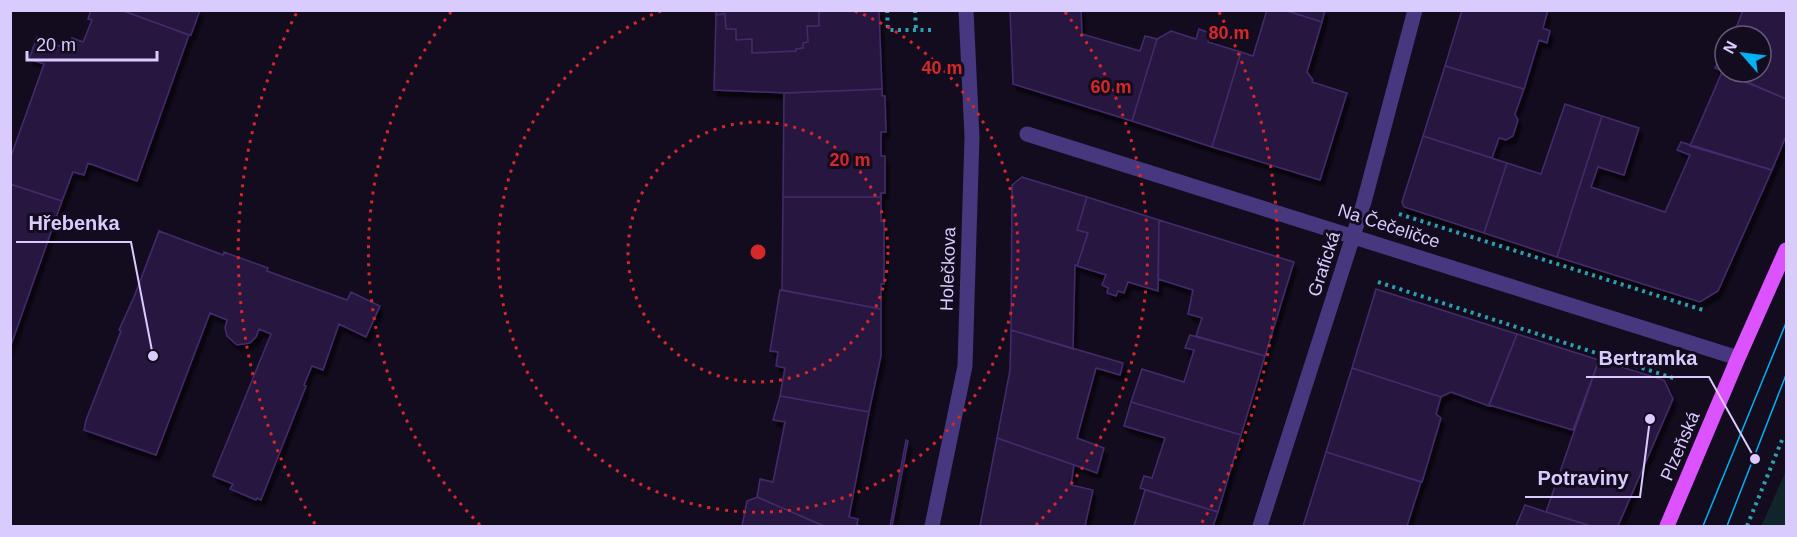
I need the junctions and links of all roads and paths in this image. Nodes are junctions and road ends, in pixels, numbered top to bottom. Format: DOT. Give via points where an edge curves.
graph roads {
  1 [pos="888,10"];
  2 [pos="915,10"];
  3 [pos="966,10"];
  4 [pos="1415,10"];
  5 [pos="916,30"];
  6 [pos="932,30"];
  7 [pos="1027,134"];
  8 [pos="1399,213"];
  9 [pos="1354,235"];
  10 [pos="1786,250"];
  11 [pos="1378,282"];
  12 [pos="1703,310"];
  13 [pos="1738,358"];
  14 [pos="1676,379"];
  15 [pos="1782,441"];
  16 [pos="932,526"];
  17 [pos="1260,526"];
  18 [pos="1667,526"];
  19 [pos="1746,526"];
  1 -- 5 [label="path" via="888,30"];
  2 -- 5 [label="path"];
  3 -- 16 [label="street, Holečkova" via="972,137 964,366"];
  4 -- 9 [label="street, Grafická"];
  5 -- 6 [label="path"];
  7 -- 9 [label="street, Na Čečeličce"];
  8 -- 12 [label="path"];
  9 -- 13 [label="street, Na Čečeličce"];
  9 -- 17 [label="street, Grafická"];
  10 -- 13 [label="main road, Plzeňská"];
  11 -- 14 [label="path"];
  13 -- 18 [label="main road, Plzeňská"];
  15 -- 19 [label="path"];
}
